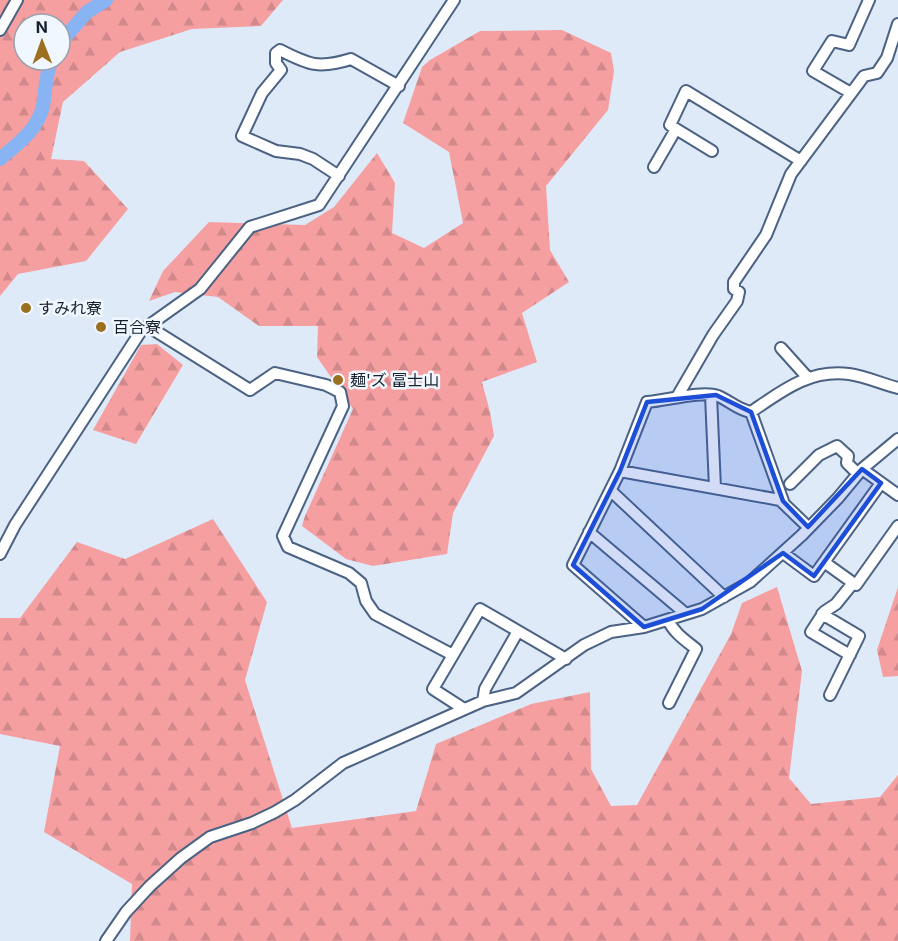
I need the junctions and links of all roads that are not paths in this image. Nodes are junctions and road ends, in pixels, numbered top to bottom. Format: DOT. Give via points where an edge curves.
graph roads {
  1 [pos="17,0"];
  2 [pos="454,0"];
  3 [pos="869,0"];
  4 [pos="898,24"];
  5 [pos="0,30"];
  6 [pos="399,86"];
  7 [pos="851,93"];
  8 [pos="676,129"];
  9 [pos="712,151"];
  10 [pos="801,161"];
  11 [pos="654,167"];
  12 [pos="339,176"];
  13 [pos="149,327"];
  14 [pos="781,348"];
  15 [pos="808,378"];
  16 [pos="898,388"];
  17 [pos="711,395"];
  18 [pos="676,397"];
  19 [pos="751,412"];
  20 [pos="898,439"];
  21 [pos="620,471"];
  22 [pos="860,472"];
  23 [pos="881,483"];
  24 [pos="790,484"];
  25 [pos="715,488"];
  26 [pos="610,491"];
  27 [pos="898,495"];
  28 [pos="783,501"];
  29 [pos="898,526"];
  30 [pos="808,527"];
  31 [pos="589,532"];
  32 [pos="783,553"];
  33 [pos="0,554"];
  34 [pos="824,562"];
  35 [pos="853,583"];
  36 [pos="724,597"];
  37 [pos="686,614"];
  38 [pos="822,614"];
  39 [pos="668,620"];
  40 [pos="644,627"];
  41 [pos="518,631"];
  42 [pos="453,655"];
  43 [pos="850,655"];
  44 [pos="566,658"];
  45 [pos="830,695"];
  46 [pos="483,701"];
  47 [pos="669,703"];
  48 [pos="464,709"];
  49 [pos="106,941"];
  1 -- 5 [label="street"];
  2 -- 6 [label="street"];
  3 -- 7 [label="street" via="849,45 832,41 813,70"];
  4 -- 7 [label="street" via="877,73 864,76"];
  6 -- 12 [label="street"];
  6 -- 12 [label="street" via="351,59 322,66 303,62 280,50 276,53 281,70 262,93 242,136 276,151 300,154"];
  7 -- 10 [label="street"];
  8 -- 9 [label="street"];
  8 -- 10 [label="street" via="670,125 686,92"];
  8 -- 11 [label="street"];
  10 -- 18 [label="street" via="791,174 766,235 734,282 734,289 739,292 737,301"];
  12 -- 13 [label="street" via="319,205 250,228 200,289"];
  13 -- 33 [label="street" via="141,331"];
  13 -- 42 [label="street" via="250,390 275,373 340,392 343,406 283,537 288,547 349,573 361,583 366,602 375,614"];
  14 -- 15 [label="street"];
  15 -- 16 [label="street" via="849,374"];
  15 -- 19 [label="street"];
  17 -- 18 [label="street"];
  17 -- 19 [label="street"];
  17 -- 25 [label="street"];
  18 -- 21 [label="street" via="647,402"];
  19 -- 28 [label="street"];
  20 -- 22 [label="street"];
  21 -- 25 [label="street"];
  21 -- 26 [label="street"];
  22 -- 23 [label="street"];
  22 -- 24 [label="street" via="847,463 848,456 837,446 819,455"];
  22 -- 30 [label="street"];
  23 -- 27 [label="street"];
  23 -- 34 [label="street"];
  25 -- 28 [label="street"];
  26 -- 31 [label="street"];
  26 -- 36 [label="street"];
  28 -- 30 [label="street"];
  29 -- 35 [label="street" via="856,585"];
  30 -- 32 [label="street"];
  31 -- 37 [label="street"];
  31 -- 40 [label="street" via="573,565"];
  32 -- 34 [label="street" via="814,576"];
  32 -- 36 [label="street" via="750,582"];
  34 -- 35 [label="street"];
  35 -- 38 [label="street"];
  36 -- 37 [label="street"];
  37 -- 39 [label="street"];
  38 -- 43 [label="street" via="859,636"];
  38 -- 43 [label="street" via="811,632"];
  39 -- 40 [label="street"];
  39 -- 47 [label="street" via="681,638 696,649"];
  40 -- 44 [label="street" via="611,632"];
  41 -- 42 [label="street" via="480,609"];
  41 -- 44 [label="street"];
  41 -- 46 [label="street" via="485,689"];
  42 -- 48 [label="street" via="433,689"];
  43 -- 45 [label="street"];
  44 -- 46 [label="street" via="516,693"];
  46 -- 48 [label="street"];
  48 -- 49 [label="street" via="355,756 275,812 210,837 150,886"];
}
